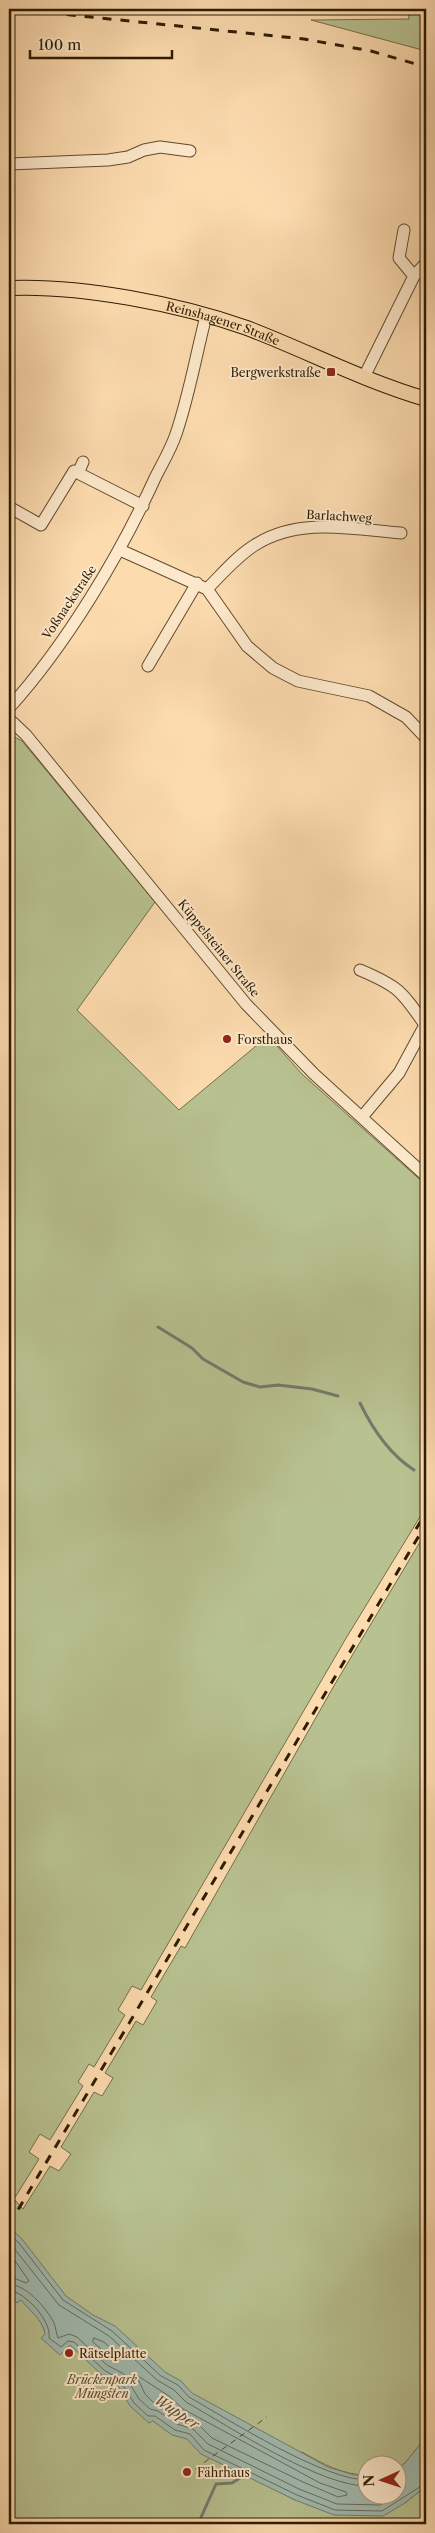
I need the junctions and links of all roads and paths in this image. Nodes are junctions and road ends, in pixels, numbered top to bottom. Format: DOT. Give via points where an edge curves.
graph roads {
  1 [pos="190,151"];
  2 [pos="9,164"];
  3 [pos="404,230"];
  4 [pos="426,264"];
  5 [pos="414,276"];
  6 [pos="9,288"];
  7 [pos="206,316"];
  8 [pos="364,377"];
  9 [pos="426,399"];
  10 [pos="83,462"];
  11 [pos="78,474"];
  12 [pos="9,506"];
  13 [pos="143,506"];
  14 [pos="401,533"];
  15 [pos="120,550"];
  16 [pos="202,586"];
  17 [pos="148,666"];
  18 [pos="9,708"];
  19 [pos="9,719"];
  20 [pos="426,738"];
  21 [pos="360,970"];
  22 [pos="426,1024"];
  23 [pos="362,1117"];
  24 [pos="426,1176"];
  1 -- 2 [label="street" via="160,147 108,160"];
  3 -- 5 [label="street" via="399,258"];
  4 -- 5 [label="street"];
  5 -- 8 [label="street"];
  6 -- 7 [label="main road, Reinshagener Straße" via="50,289 135,300"];
  7 -- 8 [label="main road, Reinshagener Straße" via="246,328"];
  7 -- 13 [label="street, Voßnackstraße" via="176,434"];
  8 -- 9 [label="main road, Reinshagener Straße"];
  10 -- 11 [label="street"];
  11 -- 12 [label="street" via="74,471 40,525"];
  11 -- 13 [label="street"];
  13 -- 15 [label="street, Voßnackstraße"];
  14 -- 16 [label="street, Barlachweg" via="319,527 291,529 254,545"];
  15 -- 16 [label="street"];
  15 -- 18 [label="street, Voßnackstraße" via="64,635"];
  16 -- 17 [label="street, Barlachweg"];
  16 -- 20 [label="street" via="247,646 273,668 298,681 369,696 406,718"];
  19 -- 23 [label="street, Küppelsteiner Straße" via="26,735 246,1004 314,1074"];
  21 -- 22 [label="street" via="389,982"];
  22 -- 23 [label="street" via="398,1073"];
  23 -- 24 [label="street, Küppelsteiner Straße"];
}
